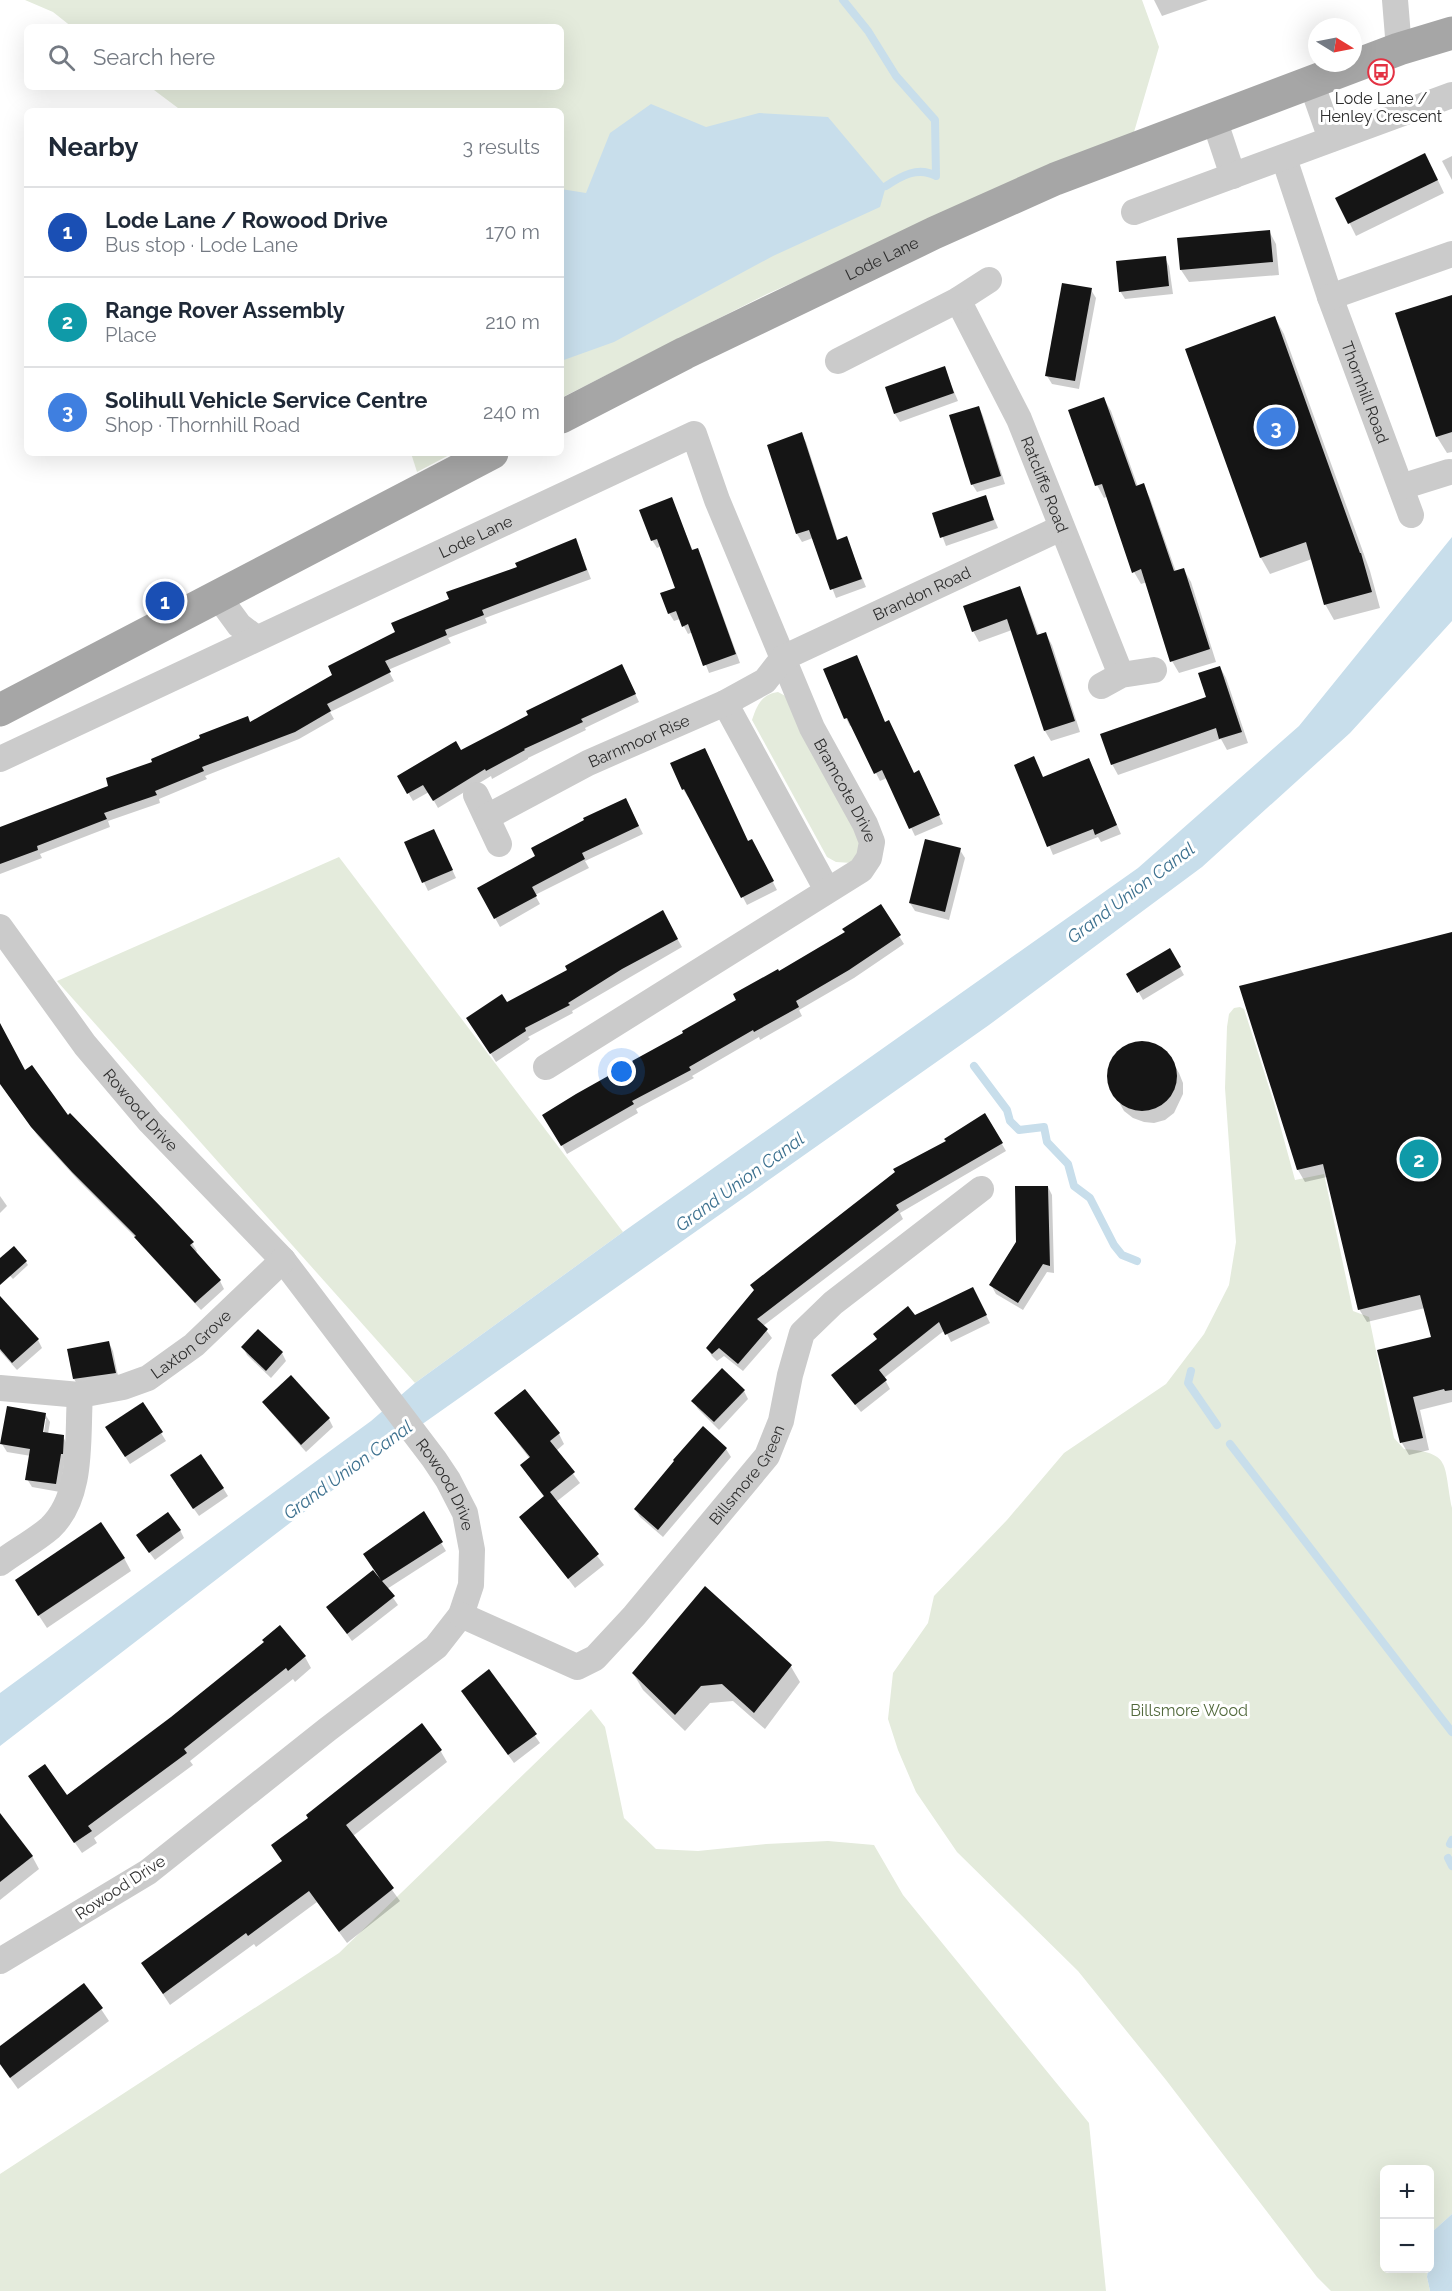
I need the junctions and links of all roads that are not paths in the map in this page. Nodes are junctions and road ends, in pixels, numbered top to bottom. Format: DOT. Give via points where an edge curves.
graph roads {
  1 [pos="1395,0"];
  2 [pos="1452,33"];
  3 [pos="1399,49"];
  4 [pos="1311,82"];
  5 [pos="1452,94"];
  6 [pos="1214,119"];
  7 [pos="1331,139"];
  8 [pos="1284,158"];
  9 [pos="1233,176"];
  10 [pos="1134,212"];
  11 [pos="1452,254"];
  12 [pos="989,280"];
  13 [pos="1330,297"];
  14 [pos="958,300"];
  15 [pos="838,361"];
  16 [pos="564,415"];
  17 [pos="694,434"];
  18 [pos="486,456"];
  19 [pos="1449,472"];
  20 [pos="1401,487"];
  21 [pos="1411,515"];
  22 [pos="1061,528"];
  23 [pos="217,595"];
  24 [pos="256,638"];
  25 [pos="783,658"];
  26 [pos="1154,670"];
  27 [pos="725,703"];
  28 [pos="0,710"];
  29 [pos="0,759"];
  30 [pos="500,844"];
  31 [pos="827,890"];
  32 [pos="0,927"];
  33 [pos="546,1067"];
  34 [pos="981,1189"];
  35 [pos="283,1260"];
  36 [pos="0,1388"];
  37 [pos="80,1395"];
  38 [pos="0,1563"];
  39 [pos="461,1615"];
  40 [pos="0,1960"];
  1 -- 3 [label="street"];
  2 -- 3 [label="main road, Lode Lane"];
  3 -- 4 [label="main road, Lode Lane"];
  4 -- 6 [label="main road, Lode Lane"];
  4 -- 7 [label="street"];
  5 -- 7 [label="street"];
  6 -- 9 [label="street"];
  6 -- 16 [label="main road, Lode Lane" via="1055,179 934,233"];
  7 -- 8 [label="street"];
  8 -- 9 [label="street"];
  8 -- 13 [label="street, Thornhill Road"];
  9 -- 10 [label="street"];
  11 -- 13 [label="street"];
  12 -- 14 [label="street"];
  13 -- 20 [label="street, Thornhill Road"];
  14 -- 15 [label="street"];
  14 -- 22 [label="street, Ratcliffe Road" via="1019,419"];
  17 -- 24 [label="street, Lode Lane"];
  17 -- 25 [label="street, Bramcote Drive"];
  18 -- 23 [label="main road"];
  19 -- 20 [label="street"];
  20 -- 21 [label="street, Thornhill Road"];
  22 -- 25 [label="street, Brandon Road"];
  22 -- 26 [label="street, Ratcliffe Road" via="1111,681"];
  23 -- 24 [label="street" via="239,625"];
  23 -- 28 [label="main road"];
  24 -- 29 [label="street, Lode Lane"];
  25 -- 27 [label="street, Barnmoor Rise" via="765,681"];
  25 -- 31 [label="street, Bramcote Drive" via="812,728 872,843 861,870"];
  27 -- 30 [label="street, Barnmoor Rise" via="481,806"];
  27 -- 31 [label="street"];
  31 -- 33 [label="street, Bramcote Drive"];
  32 -- 35 [label="street, Rowood Drive" via="85,1045 150,1122"];
  34 -- 39 [label="street, Billsmore Green" via="833,1303 802,1333 781,1421 767,1456 595,1658 577,1667"];
  35 -- 37 [label="street, Laxton Grove" via="194,1345 148,1378"];
  35 -- 39 [label="street, Rowood Drive" via="448,1480 465,1513 472,1550 471,1585"];
  36 -- 37 [label="street, Laxton Grove"];
  37 -- 38 [label="street" via="74,1483 68,1505 50,1527"];
  39 -- 40 [label="street, Rowood Drive" via="436,1647 148,1872"];
}
